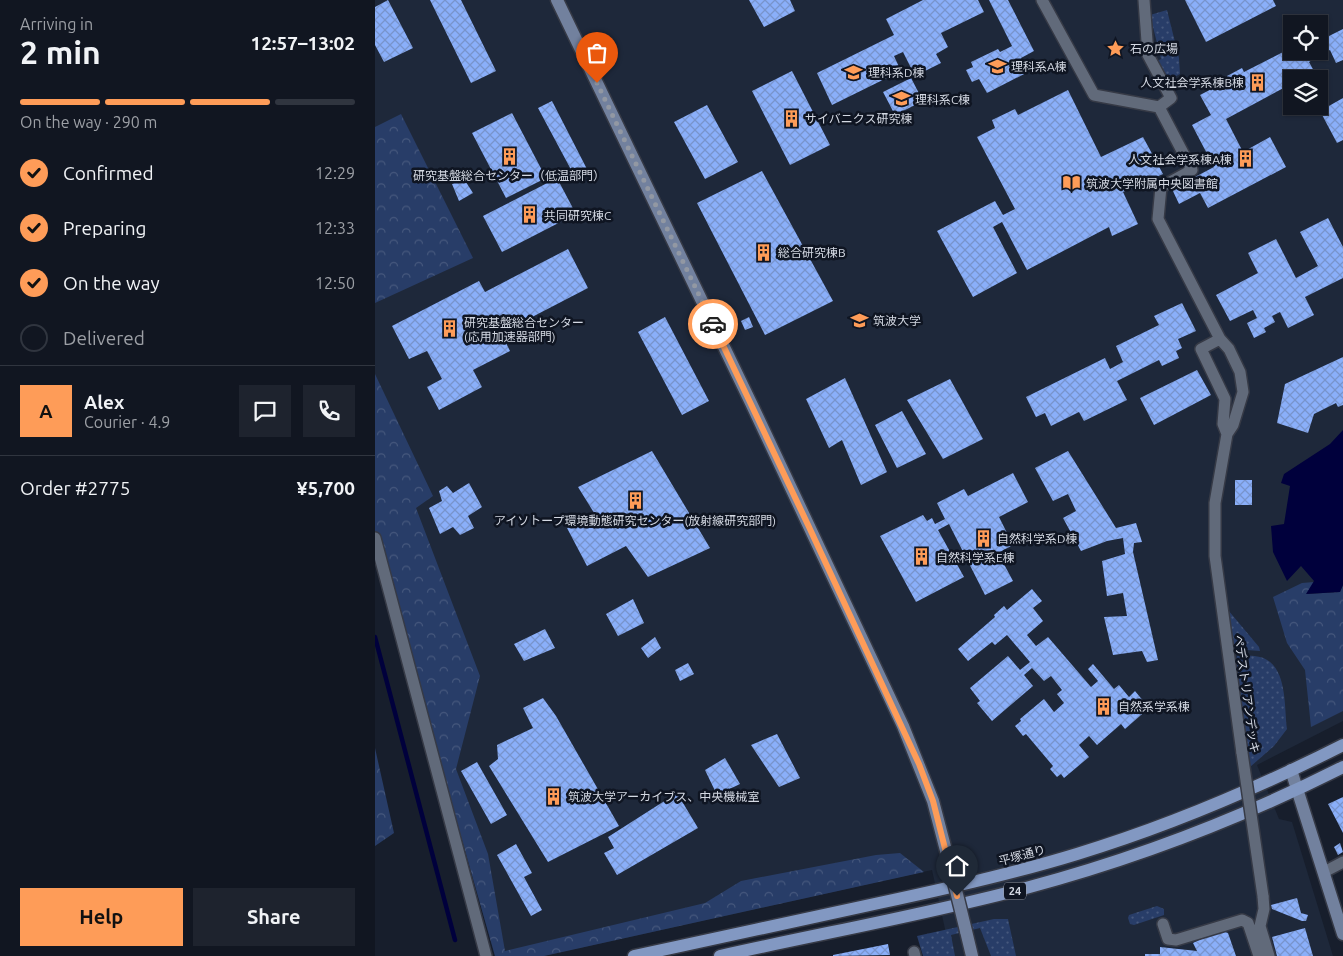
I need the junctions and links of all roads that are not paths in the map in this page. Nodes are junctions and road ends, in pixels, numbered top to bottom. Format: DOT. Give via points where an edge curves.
graph roads {
  1 [pos="557,0"];
  2 [pos="1042,0"];
  3 [pos="1144,0"];
  4 [pos="1159,107"];
  5 [pos="1220,339"];
  6 [pos="1227,434"];
  7 [pos="375,538"];
  8 [pos="1343,745"];
  9 [pos="1343,766"];
  10 [pos="1291,770"];
  11 [pos="1298,789"];
  12 [pos="1343,862"];
  13 [pos="1324,872"];
  14 [pos="1163,924"];
  15 [pos="1343,934"];
  16 [pos="486,956"];
  17 [pos="634,956"];
  18 [pos="721,956"];
  19 [pos="972,956"];
  20 [pos="1259,956"];
  21 [pos="1269,956"];
  1 -- 19 [label="street, bridge" via="903,726 933,801"];
  2 -- 4 [label="street" via="1094,95"];
  3 -- 4 [label="street" via="1149,55 1171,98"];
  4 -- 5 [label="street, ペデストリアンデッキ" via="1192,170 1161,187 1158,219"];
  5 -- 6 [label="street, ペデストリアンデッキ" via="1229,349 1240,372 1243,392 1233,426"];
  5 -- 6 [label="street, ペデストリアンデッキ" via="1201,349 1225,399 1223,424"];
  6 -- 21 [label="street, ペデストリアンデッキ, bridge" via="1215,503 1215,556 1263,896 1260,926"];
  7 -- 16 [label="street"];
  8 -- 10 [label="main road, 平塚通り / 24"];
  9 -- 11 [label="main road, 24"];
  10 -- 11 [label="street"];
  10 -- 17 [label="main road, 平塚通り / 24" via="1205,808 1079,854 932,891"];
  11 -- 13 [label="street"];
  11 -- 18 [label="main road, 24" via="1151,849 1062,878 935,910"];
  12 -- 13 [label="street"];
  13 -- 15 [label="street"];
  14 -- 20 [label="street" via="1168,939 1176,940 1245,920"];
}
